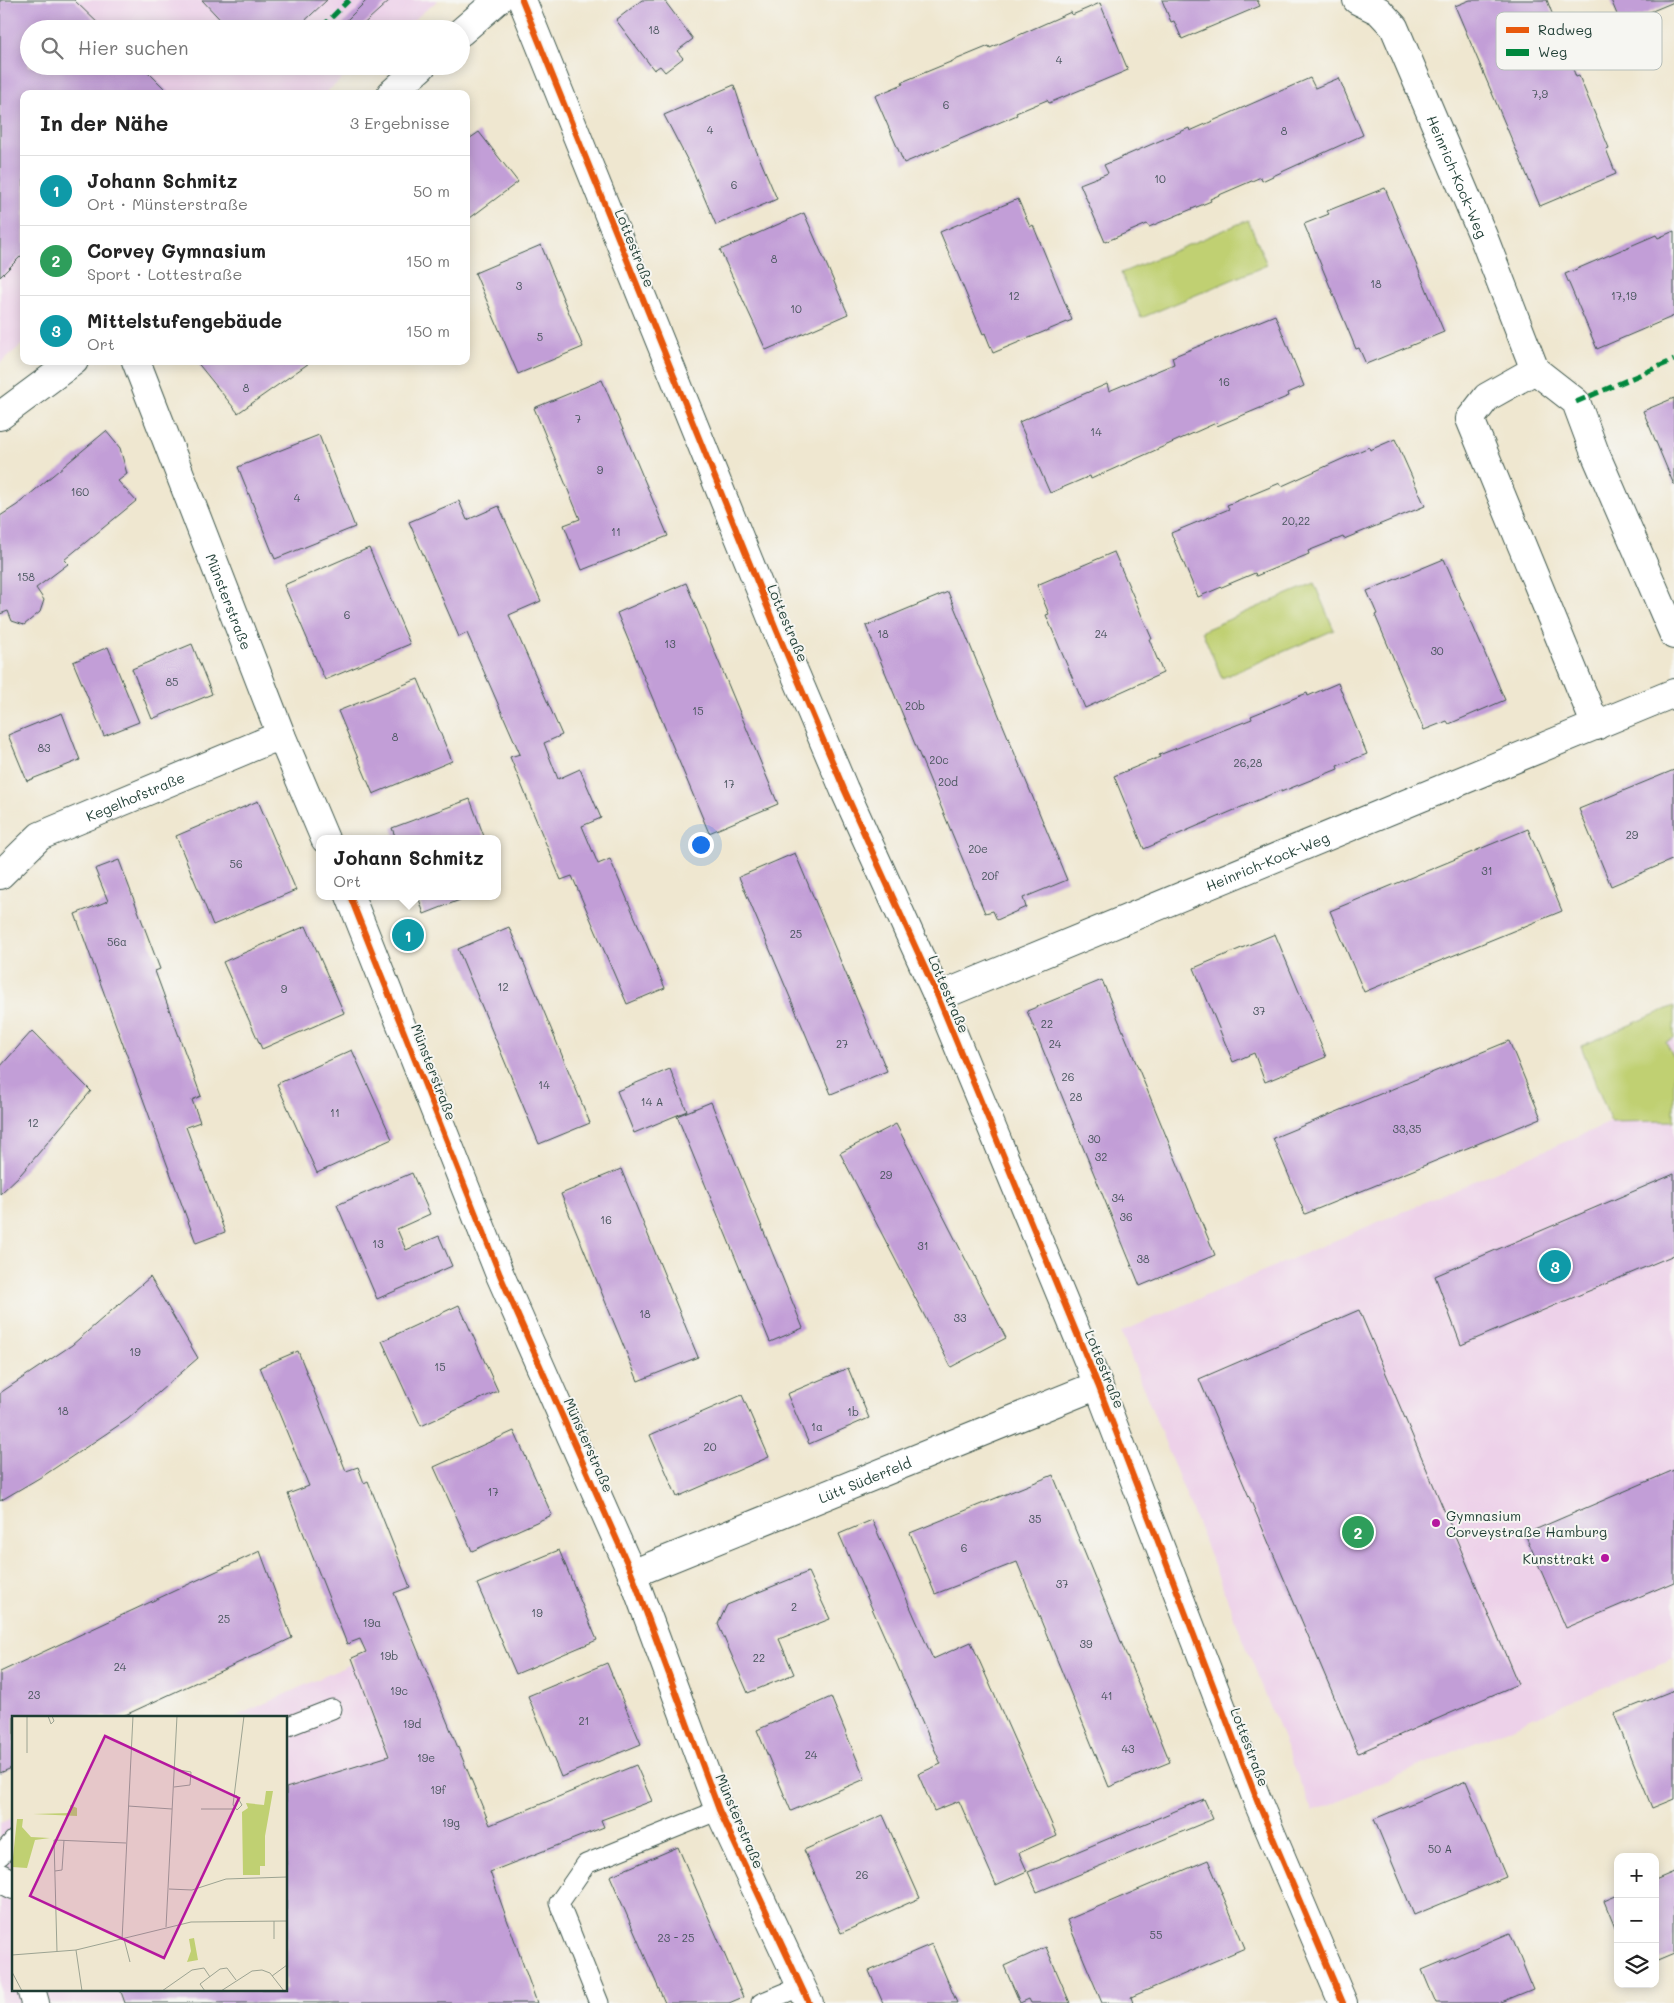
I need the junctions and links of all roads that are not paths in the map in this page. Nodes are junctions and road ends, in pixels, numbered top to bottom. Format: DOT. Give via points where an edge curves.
graph roads {
  1 [pos="503,0"];
  2 [pos="1357,0"];
  3 [pos="470,25"];
  4 [pos="412,75"];
  5 [pos="395,90"];
  6 [pos="69,365"];
  7 [pos="138,365"];
  8 [pos="1535,370"];
  9 [pos="0,416"];
  10 [pos="1674,635"];
  11 [pos="1674,693"];
  12 [pos="1596,726"];
  13 [pos="281,735"];
  14 [pos="323,835"];
  15 [pos="0,875"];
  16 [pos="352,900"];
  17 [pos="938,997"];
  18 [pos="1098,1384"];
  19 [pos="632,1574"];
  20 [pos="332,1709"];
  21 [pos="288,1726"];
  22 [pos="718,1810"];
  23 [pos="12,1842"];
  24 [pos="0,1856"];
  25 [pos="0,1878"];
  26 [pos="12,1884"];
  27 [pos="31,1990"];
  28 [pos="805,1995"];
  29 [pos="35,2003"];
  30 [pos="599,2003"];
  31 [pos="761,2003"];
  32 [pos="1343,2003"];
  1 -- 3 [label="street"];
  1 -- 17 [label="street, Lottestraße" via="844,789"];
  2 -- 8 [label="street, Heinrich-Kock-Weg" via="1379,11 1394,27 1483,236"];
  4 -- 5 [label="street"];
  6 -- 9 [label="street"];
  7 -- 13 [label="street, Münsterstraße"];
  8 -- 10 [label="street" via="1576,402"];
  8 -- 12 [label="street" via="1487,397 1470,419"];
  11 -- 12 [label="street, Heinrich-Kock-Weg"];
  12 -- 17 [label="street, Heinrich-Kock-Weg"];
  13 -- 14 [label="street, Münsterstraße"];
  13 -- 15 [label="street, Kegelhofstraße" via="40,836"];
  16 -- 19 [label="street, Münsterstraße" via="500,1275"];
  17 -- 18 [label="street, Lottestraße"];
  18 -- 19 [label="street, Lütt Süderfeld"];
  18 -- 32 [label="street, Lottestraße" via="1259,1804"];
  19 -- 22 [label="street, Münsterstraße"];
  20 -- 21 [label="lane"];
  22 -- 28 [label="street, Münsterstraße"];
  22 -- 30 [label="lane" via="586,1864 559,1903"];
  23 -- 24 [label="lane"];
  25 -- 26 [label="street"];
  27 -- 29 [label="street"];
  28 -- 31 [label="lane"];
}
